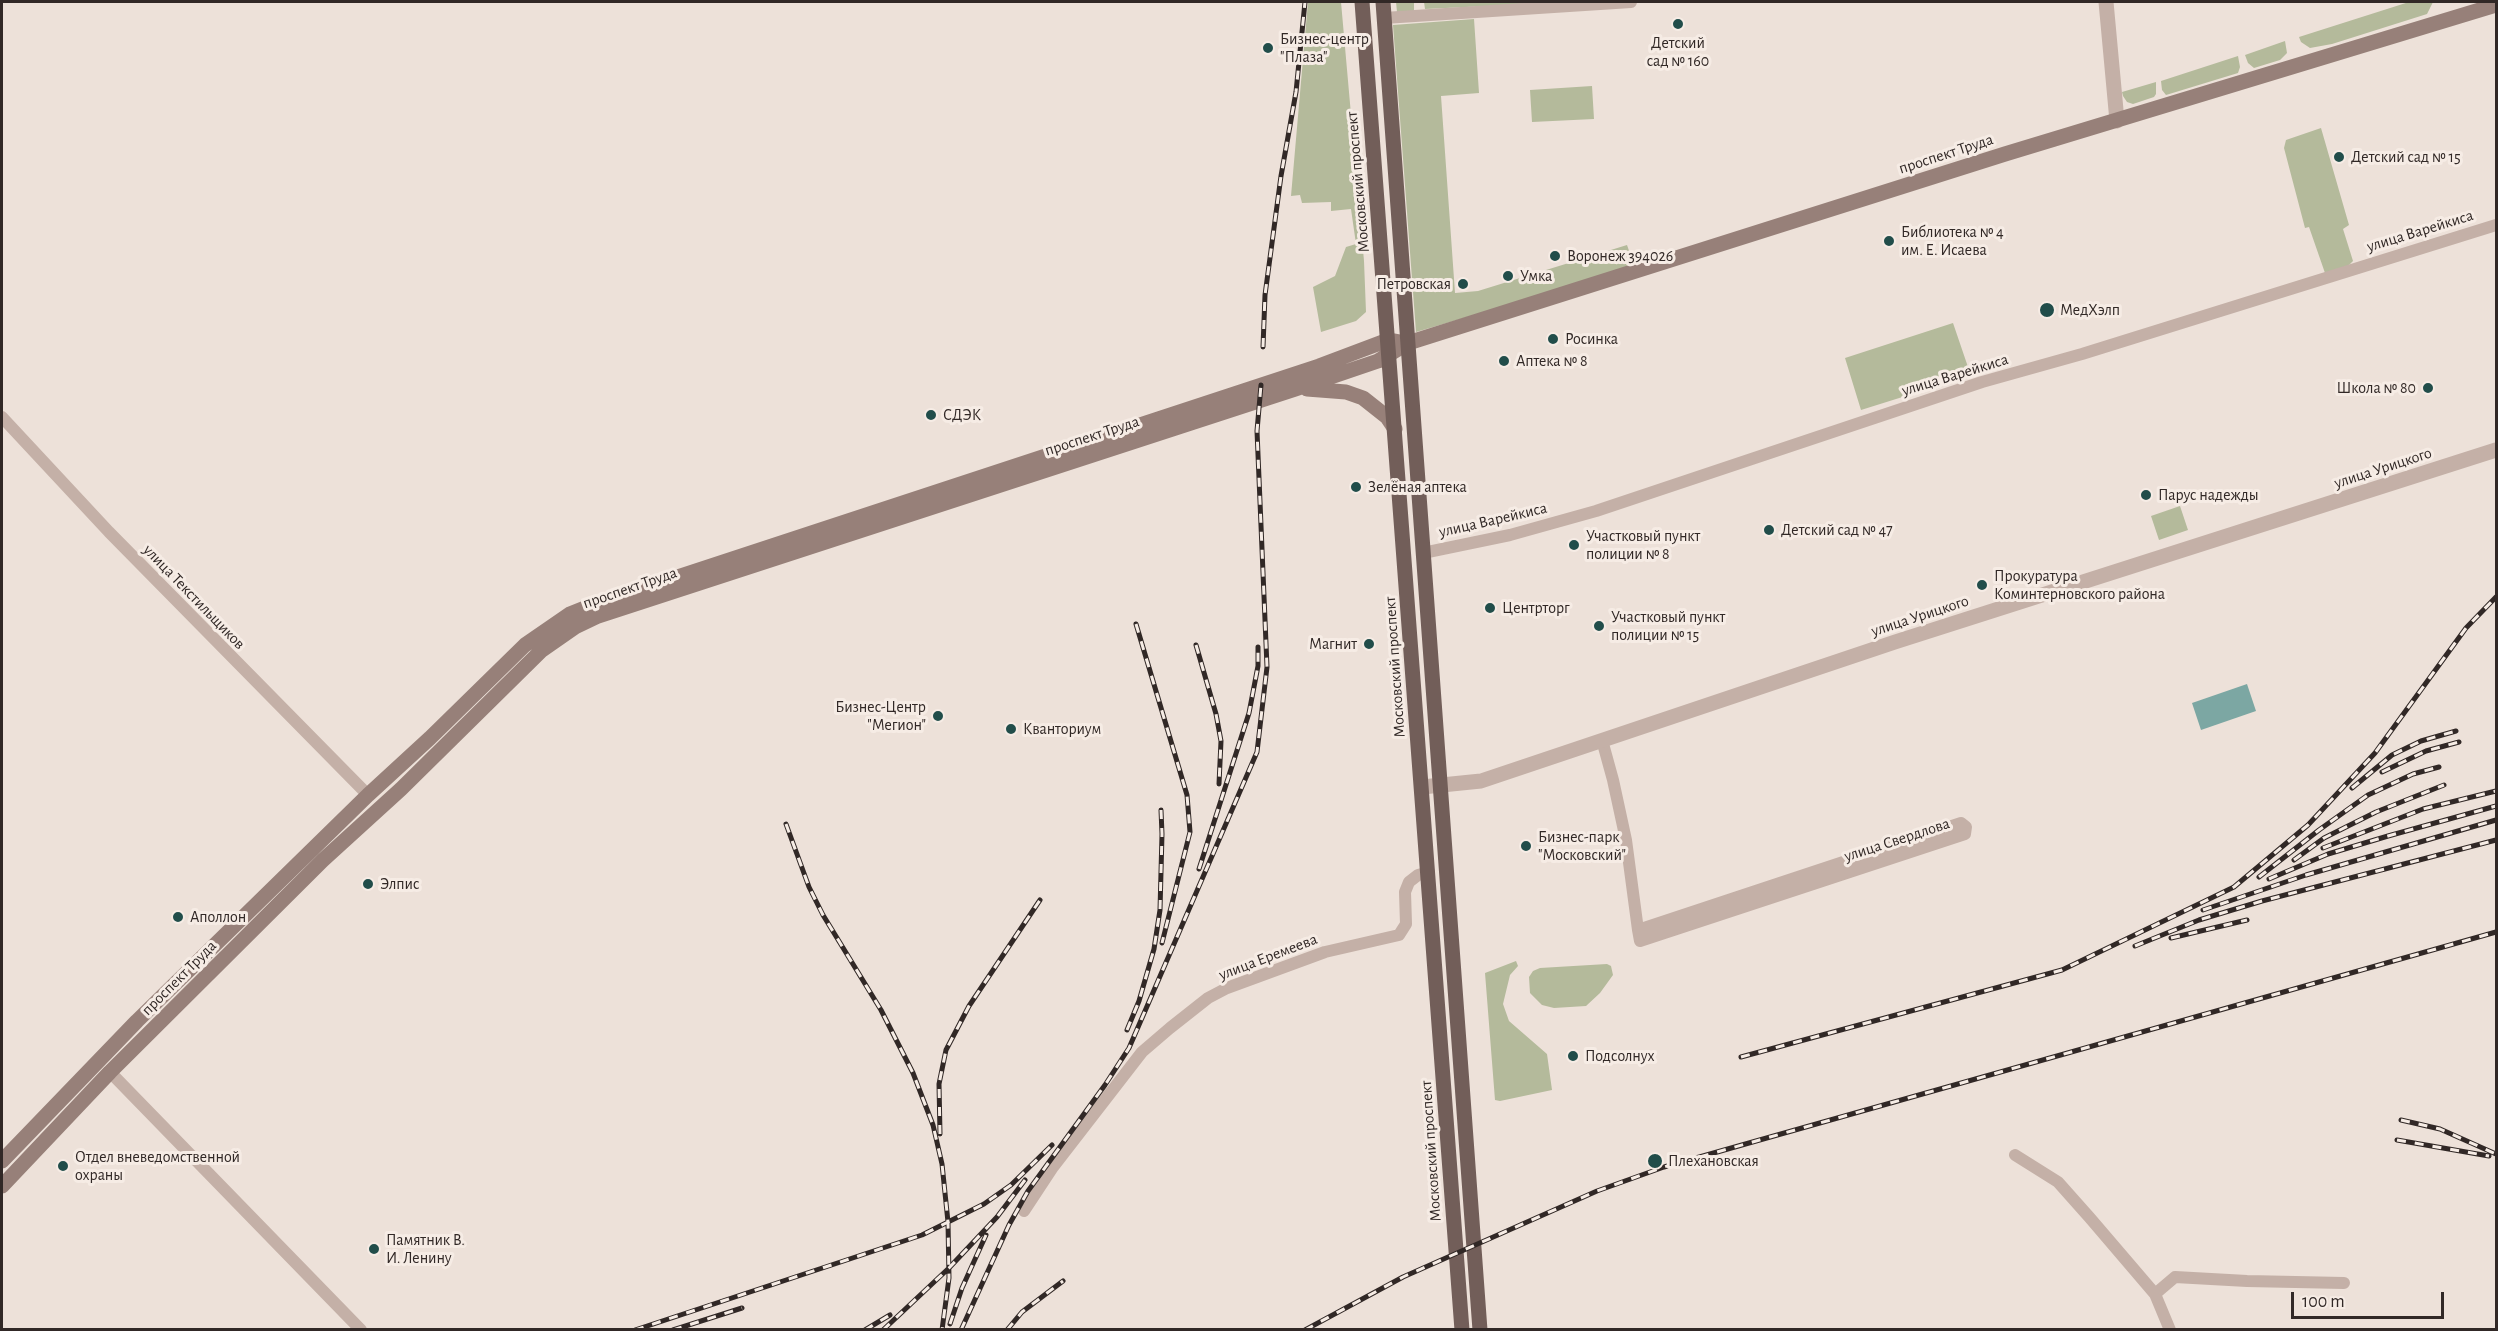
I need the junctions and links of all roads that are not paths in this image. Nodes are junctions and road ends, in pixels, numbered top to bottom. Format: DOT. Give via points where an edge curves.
graph roads {
  1 [pos="1362,2"];
  2 [pos="1383,2"];
  3 [pos="1631,2"];
  4 [pos="2106,2"];
  5 [pos="2496,5"];
  6 [pos="1384,18"];
  7 [pos="2116,121"];
  8 [pos="2496,225"];
  9 [pos="1408,344"];
  10 [pos="1389,347"];
  11 [pos="1295,389"];
  12 [pos="2,417"];
  13 [pos="1395,429"];
  14 [pos="2496,450"];
  15 [pos="1423,553"];
  16 [pos="717,570"];
  17 [pos="1602,740"];
  18 [pos="1442,786"];
  19 [pos="1422,787"];
  20 [pos="368,795"];
  21 [pos="380,808"];
  22 [pos="1429,872"];
  23 [pos="1639,936"];
  24 [pos="99,1060"];
  25 [pos="110,1072"];
  26 [pos="2016,1155"];
  27 [pos="2,1161"];
  28 [pos="2,1186"];
  29 [pos="1024,1210"];
  30 [pos="2344,1283"];
  31 [pos="2155,1294"];
  32 [pos="362,1329"];
  33 [pos="1462,1329"];
  34 [pos="1480,1329"];
  35 [pos="2170,1329"];
  1 -- 10 [label="main road, Московский проспект"];
  2 -- 6 [label="main road"];
  3 -- 6 [label="street"];
  4 -- 7 [label="street"];
  5 -- 7 [label="main road, проспект Труда"];
  6 -- 9 [label="main road"];
  7 -- 9 [label="main road, проспект Труда"];
  8 -- 15 [label="street, улица Варейкиса" via="1982,382 1596,511 1510,535"];
  9 -- 10 [label="main road, проспект Труда"];
  9 -- 15 [label="main road"];
  10 -- 11 [label="main road, проспект Труда" via="1378,361"];
  10 -- 13 [label="main road, Московский проспект"];
  10 -- 16 [label="main road, проспект Труда" via="1319,366"];
  11 -- 13 [label="main road" via="1325,388 1364,398"];
  11 -- 16 [label="main road, проспект Труда"];
  12 -- 20 [label="street, улица Текстильщиков" via="108,532"];
  13 -- 19 [label="main road, Московский проспект"];
  14 -- 17 [label="street, улица Урицкого" via="1894,642"];
  15 -- 18 [label="main road"];
  16 -- 20 [label="main road, проспект Труда" via="595,604 542,632"];
  16 -- 21 [label="main road, проспект Труда" via="598,616 542,650"];
  17 -- 18 [label="street, улица Урицкого" via="1481,781"];
  17 -- 23 [label="street" via="1626,840"];
  18 -- 19 [label="street, улица Урицкого"];
  18 -- 34 [label="main road"];
  19 -- 22 [label="main road, Московский проспект"];
  20 -- 21 [label="main road"];
  20 -- 24 [label="main road, проспект Труда"];
  21 -- 25 [label="main road, проспект Труда"];
  22 -- 29 [label="street, улица Еремеева" via="1409,882 1405,892 1406,924 1399,935 1325,952 1227,988 1170,1028 1142,1052"];
  22 -- 33 [label="main road, Московский проспект"];
  23 -- 23 [label="street, улица Свердлова" via="1961,823 1966,827 1965,834"];
  24 -- 25 [label="main road"];
  24 -- 27 [label="main road, проспект Труда"];
  25 -- 28 [label="main road, проспект Труда"];
  25 -- 32 [label="street"];
  26 -- 31 [label="street" via="2058,1182"];
  30 -- 31 [label="street" via="2175,1277"];
  31 -- 35 [label="street"];
}
